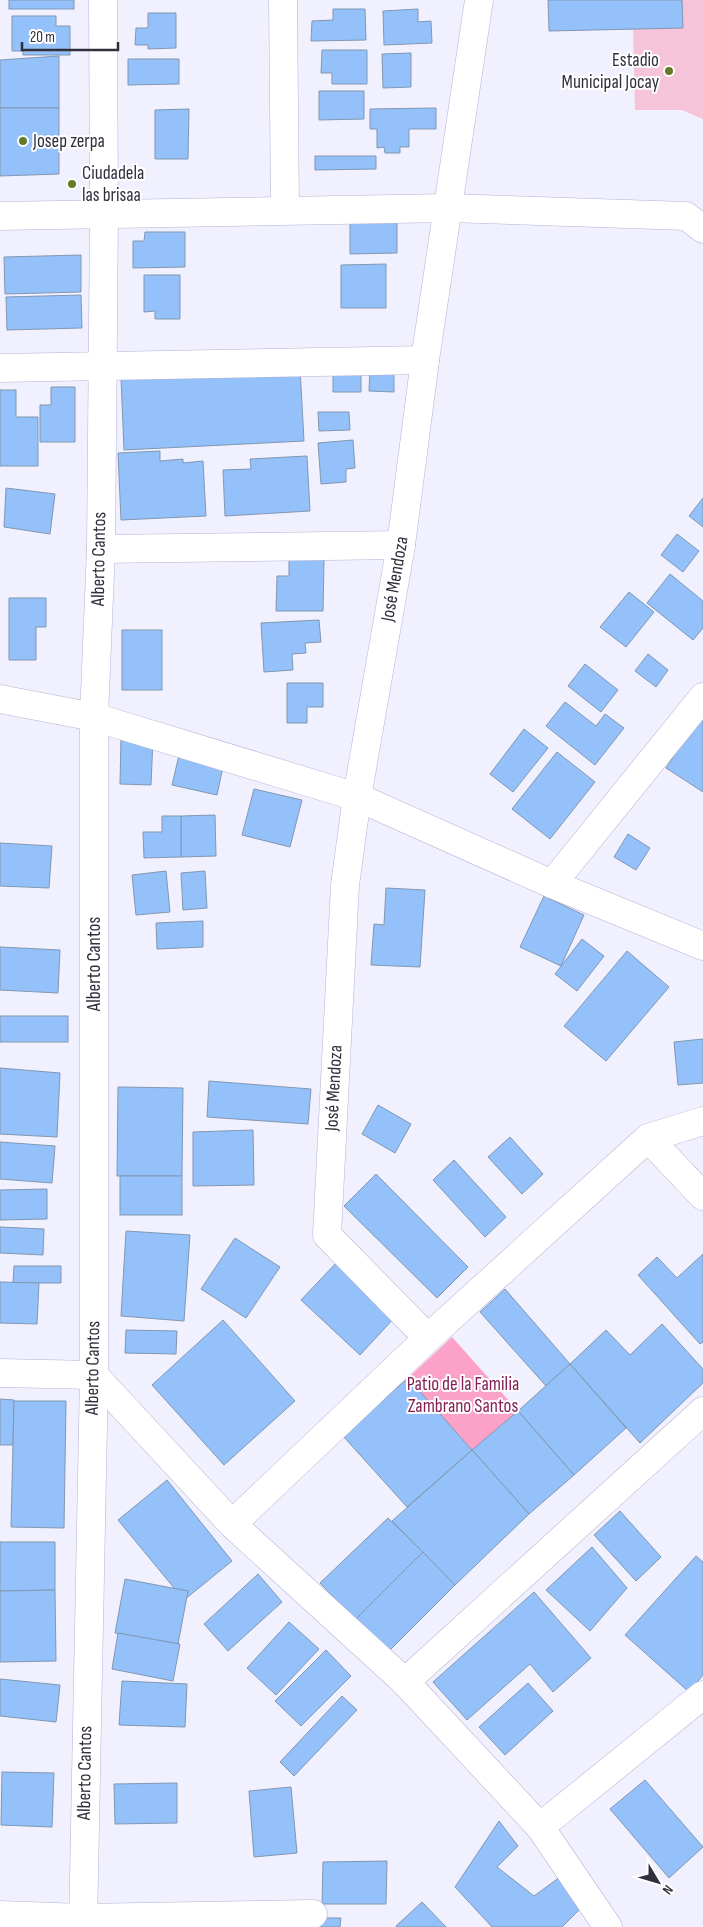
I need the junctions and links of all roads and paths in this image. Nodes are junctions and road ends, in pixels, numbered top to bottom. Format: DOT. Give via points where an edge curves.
graph roads {
  1 [pos="103,0"];
  2 [pos="283,0"];
  3 [pos="479,0"];
  4 [pos="449,208"];
  5 [pos="285,209"];
  6 [pos="104,214"];
  7 [pos="0,216"];
  8 [pos="703,229"];
  9 [pos="425,360"];
  10 [pos="101,367"];
  11 [pos="0,368"];
  12 [pos="401,545"];
  13 [pos="101,549"];
  14 [pos="703,697"];
  15 [pos="0,699"];
  16 [pos="94,718"];
  17 [pos="357,797"];
  18 [pos="552,884"];
  19 [pos="703,946"];
  20 [pos="703,1121"];
  21 [pos="648,1138"];
  22 [pos="703,1196"];
  23 [pos="428,1338"];
  24 [pos="0,1373"];
  25 [pos="94,1375"];
  26 [pos="703,1411"];
  27 [pos="232,1524"];
  28 [pos="404,1682"];
  29 [pos="703,1695"];
  30 [pos="540,1827"];
  31 [pos="313,1914"];
  32 [pos="0,1915"];
  33 [pos="82,1922"];
  34 [pos="608,1927"];
  1 -- 6 [label="street, Alberto Cantos"];
  2 -- 5 [label="street"];
  3 -- 4 [label="street, José Mendoza"];
  4 -- 5 [label="street"];
  4 -- 8 [label="street" via="686,216"];
  4 -- 9 [label="street, José Mendoza"];
  5 -- 6 [label="street"];
  6 -- 7 [label="street"];
  6 -- 10 [label="street, Alberto Cantos"];
  9 -- 10 [label="street"];
  9 -- 12 [label="street, José Mendoza"];
  10 -- 11 [label="street"];
  10 -- 13 [label="street, Alberto Cantos"];
  12 -- 13 [label="street"];
  12 -- 17 [label="street, José Mendoza"];
  13 -- 16 [label="street, Alberto Cantos"];
  14 -- 18 [label="street"];
  15 -- 16 [label="street"];
  16 -- 17 [label="street"];
  16 -- 25 [label="street, Alberto Cantos"];
  17 -- 18 [label="street"];
  17 -- 23 [label="street, José Mendoza" via="344,885 327,1235"];
  18 -- 19 [label="street"];
  20 -- 21 [label="street"];
  21 -- 22 [label="street"];
  21 -- 23 [label="street"];
  23 -- 27 [label="street"];
  24 -- 25 [label="street"];
  25 -- 27 [label="street"];
  25 -- 33 [label="street, Alberto Cantos"];
  26 -- 28 [label="street"];
  27 -- 28 [label="street"];
  28 -- 30 [label="street"];
  29 -- 30 [label="street"];
  30 -- 34 [label="street"];
  31 -- 33 [label="street"];
  32 -- 33 [label="street"];
}
